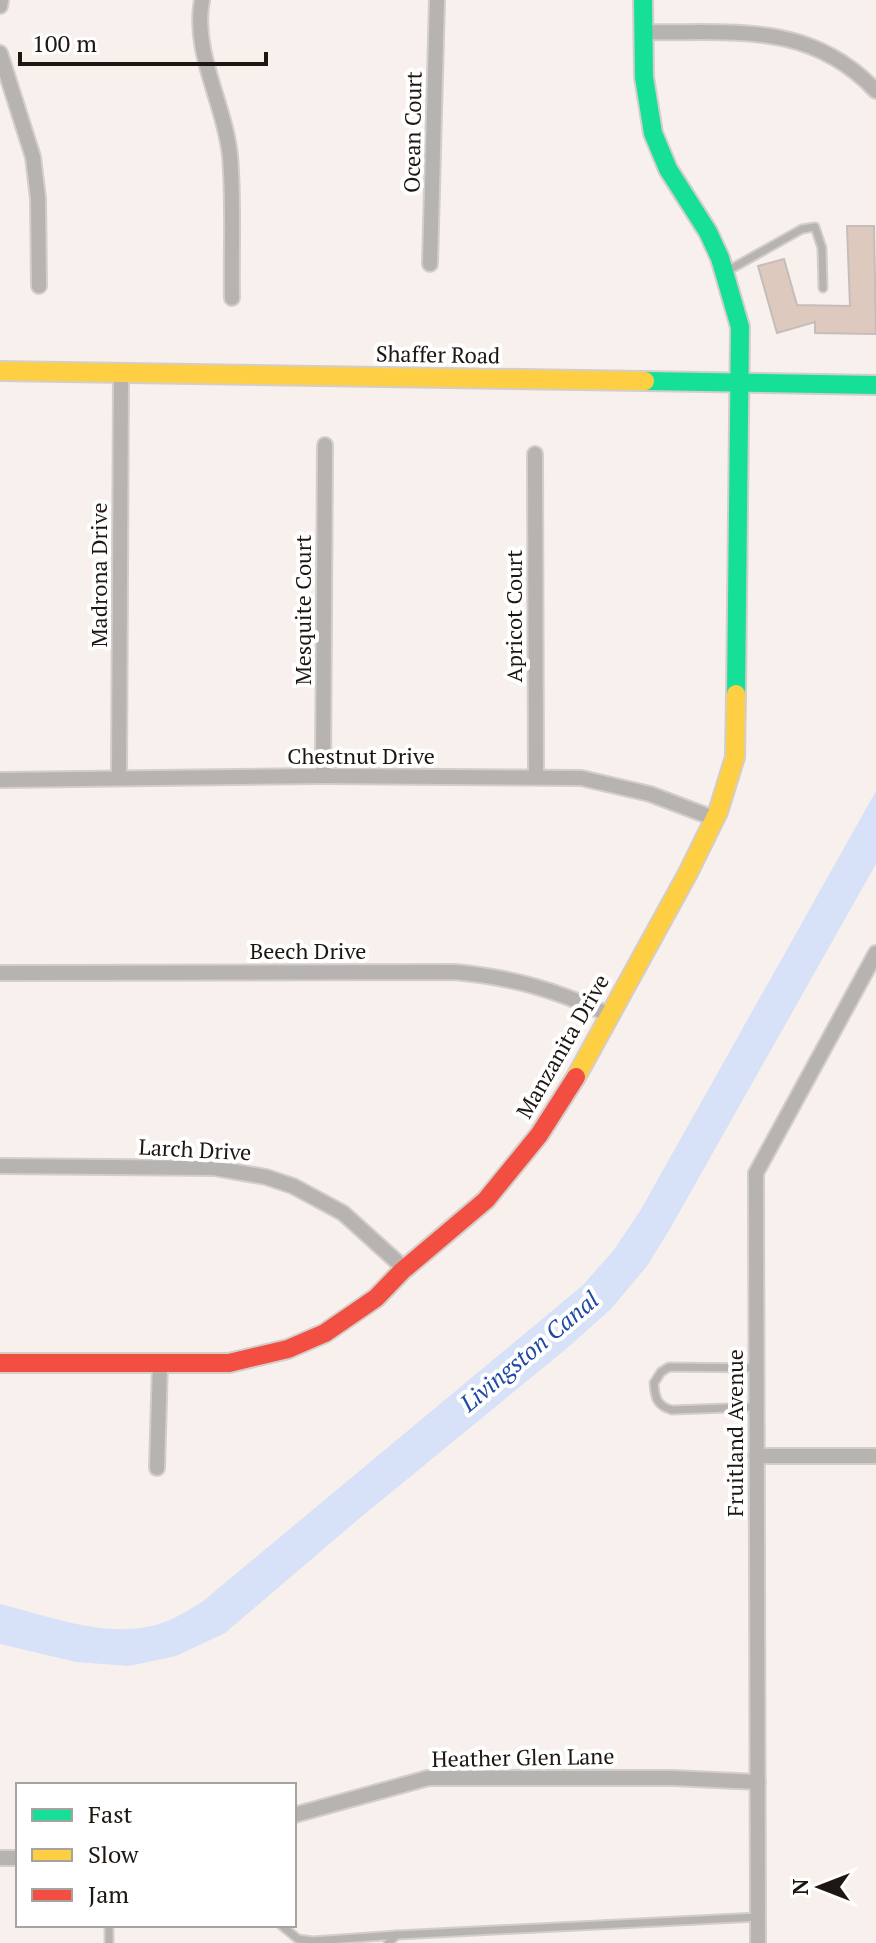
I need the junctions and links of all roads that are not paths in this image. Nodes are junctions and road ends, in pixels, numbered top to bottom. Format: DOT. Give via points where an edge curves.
graph roads {
  1 [pos="1,0"];
  2 [pos="202,0"];
  3 [pos="437,0"];
  4 [pos="643,0"];
  5 [pos="0,6"];
  6 [pos="643,32"];
  7 [pos="0,53"];
  8 [pos="876,91"];
  9 [pos="430,264"];
  10 [pos="727,271"];
  11 [pos="39,286"];
  12 [pos="823,288"];
  13 [pos="232,298"];
  14 [pos="0,371"];
  15 [pos="121,373"];
  16 [pos="739,383"];
  17 [pos="876,385"];
  18 [pos="325,445"];
  19 [pos="535,454"];
  20 [pos="323,776"];
  21 [pos="119,777"];
  22 [pos="536,777"];
  23 [pos="0,780"];
  24 [pos="716,819"];
  25 [pos="876,953"];
  26 [pos="0,973"];
  27 [pos="610,1015"];
  28 [pos="0,1166"];
  29 [pos="405,1269"];
  30 [pos="0,1363"];
  31 [pos="160,1364"];
  32 [pos="756,1368"];
  33 [pos="756,1407"];
  34 [pos="756,1456"];
  35 [pos="876,1456"];
  36 [pos="157,1468"];
  37 [pos="758,1782"];
  38 [pos="296,1814"];
  39 [pos="758,1917"];
  40 [pos="283,1927"];
  41 [pos="397,1935"];
  42 [pos="388,1943"];
  43 [pos="758,1943"];
  1 -- 5 [label="street"];
  2 -- 13 [label="street" via="201,41 230,156"];
  3 -- 9 [label="street, Ocean Court"];
  4 -- 6 [label="street, Manzanita Drive"];
  6 -- 8 [label="street" via="774,35 813,45 847,63"];
  6 -- 10 [label="street, Manzanita Drive" via="645,98 659,152"];
  7 -- 11 [label="street" via="33,157"];
  10 -- 12 [label="lane" via="802,229 815,227 822,248"];
  10 -- 16 [label="street, Manzanita Drive" via="740,327"];
  14 -- 15 [label="street, Shaffer Road"];
  15 -- 16 [label="street, Shaffer Road"];
  15 -- 21 [label="street, Madrona Drive"];
  16 -- 17 [label="street, Shaffer Road"];
  16 -- 24 [label="street, Manzanita Drive" via="735,757"];
  18 -- 20 [label="street, Mesquite Court"];
  19 -- 22 [label="street, Apricot Court"];
  20 -- 21 [label="street, Chestnut Drive"];
  20 -- 22 [label="street, Chestnut Drive"];
  21 -- 23 [label="street, Chestnut Drive"];
  22 -- 24 [label="street, Chestnut Drive" via="615,784"];
  24 -- 27 [label="street, Manzanita Drive"];
  25 -- 32 [label="street, Fruitland Avenue" via="756,1173"];
  26 -- 27 [label="street, Beech Drive" via="455,972 515,979"];
  27 -- 29 [label="street, Manzanita Drive" via="541,1134 447,1237"];
  28 -- 29 [label="street, Larch Drive" via="214,1168 266,1177 343,1213"];
  29 -- 31 [label="street, Manzanita Drive" via="340,1325 278,1354 229,1363"];
  30 -- 31 [label="street, Manzanita Drive"];
  31 -- 36 [label="street"];
  32 -- 33 [label="street, Fruitland Avenue"];
  32 -- 33 [label="lane" via="669,1367 654,1383 657,1402 672,1410"];
  33 -- 34 [label="street, Fruitland Avenue"];
  34 -- 35 [label="street"];
  34 -- 37 [label="street, Fruitland Avenue"];
  37 -- 38 [label="street, Heather Glen Lane" via="428,1778"];
  37 -- 39 [label="street, Fruitland Avenue"];
  39 -- 41 [label="lane"];
  39 -- 43 [label="street, Fruitland Avenue"];
  40 -- 41 [label="lane" via="298,1939 313,1941"];
  41 -- 42 [label="lane"];
}
